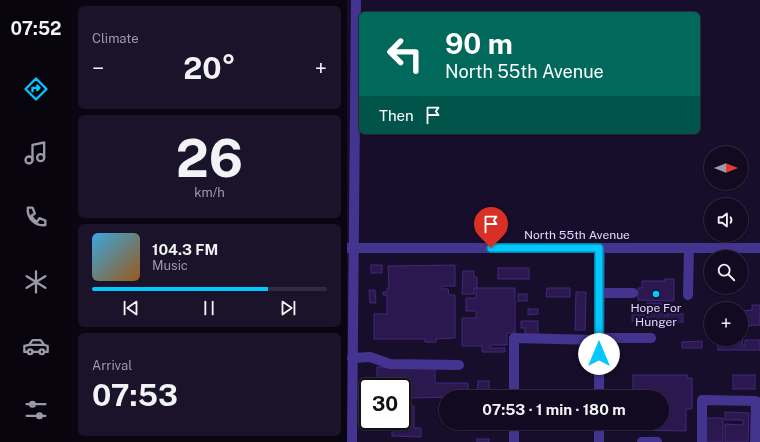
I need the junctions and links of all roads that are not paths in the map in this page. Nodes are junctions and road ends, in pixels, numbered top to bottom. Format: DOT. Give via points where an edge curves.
graph roads {
  1 [pos="347,0"];
  2 [pos="356,0"];
  3 [pos="350,248"];
  4 [pos="599,248"];
  5 [pos="689,248"];
  6 [pos="760,248"];
  7 [pos="599,293"];
  8 [pos="633,293"];
  9 [pos="688,295"];
  10 [pos="651,338"];
  11 [pos="599,339"];
  12 [pos="352,358"];
  13 [pos="459,365"];
  14 [pos="514,390"];
  15 [pos="599,390"];
  16 [pos="349,396"];
  17 [pos="514,430"];
  18 [pos="599,430"];
  19 [pos="352,442"];
  20 [pos="515,442"];
  21 [pos="599,442"];
  22 [pos="642,442"];
  23 [pos="657,442"];
  24 [pos="702,442"];
  25 [pos="755,442"];
  1 -- 2 [label="street"];
  2 -- 3 [label="street"];
  3 -- 4 [label="street, North 55th Avenue"];
  3 -- 12 [label="street"];
  4 -- 5 [label="street, North 55th Avenue"];
  4 -- 7 [label="street"];
  5 -- 6 [label="street, North 55th Avenue"];
  5 -- 9 [label="street"];
  7 -- 8 [label="street"];
  7 -- 11 [label="street"];
  10 -- 11 [label="street"];
  11 -- 14 [label="street" via="514,338"];
  11 -- 15 [label="street"];
  12 -- 13 [label="street" via="370,358 390,364"];
  12 -- 16 [label="street"];
  16 -- 19 [label="street"];
  17 -- 20 [label="street"];
  18 -- 21 [label="street"];
  22 -- 23 [label="street"];
  24 -- 25 [label="street" via="702,400 756,401"];
}
